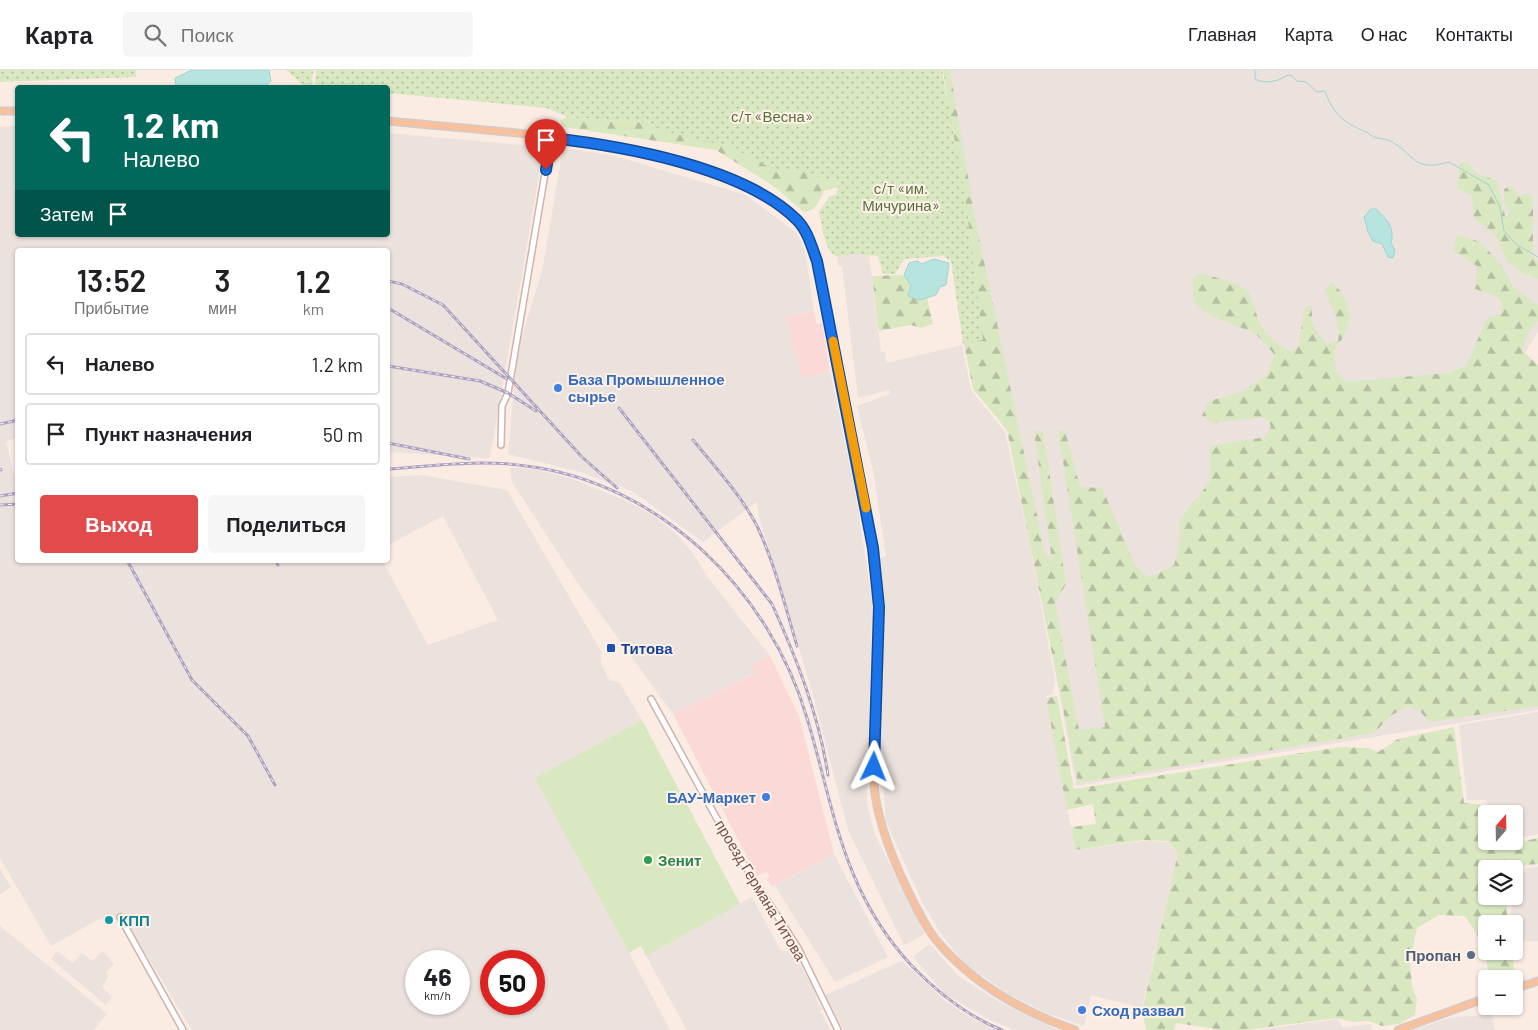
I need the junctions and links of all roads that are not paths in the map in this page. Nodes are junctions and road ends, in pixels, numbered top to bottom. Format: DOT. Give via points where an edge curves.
graph roads {
  1 [pos="0,111"];
  2 [pos="15,111"];
  3 [pos="390,121"];
  4 [pos="551,138"];
  5 [pos="501,445"];
  6 [pos="651,699"];
  7 [pos="120,917"];
  8 [pos="1538,981"];
  9 [pos="1529,985"];
  10 [pos="1523,987"];
  11 [pos="1538,988"];
  12 [pos="1478,1001"];
  13 [pos="183,1030"];
  14 [pos="838,1030"];
  15 [pos="1075,1030"];
  16 [pos="1398,1030"];
  1 -- 2 [label="main road"];
  3 -- 4 [label="main road"];
  4 -- 5 [label="street" via="508,393 502,406"];
  4 -- 15 [label="main road" via="638,151 706,170 775,203 798,221 810,240 817,261 873,548 879,607 874,786 886,840 906,887 931,932 961,967 1010,1000"];
  6 -- 14 [label="street, проезд Германа Титова" via="732,846 798,948"];
  7 -- 13 [label="street"];
  8 -- 9 [label="main road"];
  9 -- 10 [label="main road"];
  9 -- 11 [label="main road"];
  12 -- 16 [label="main road"];
}
